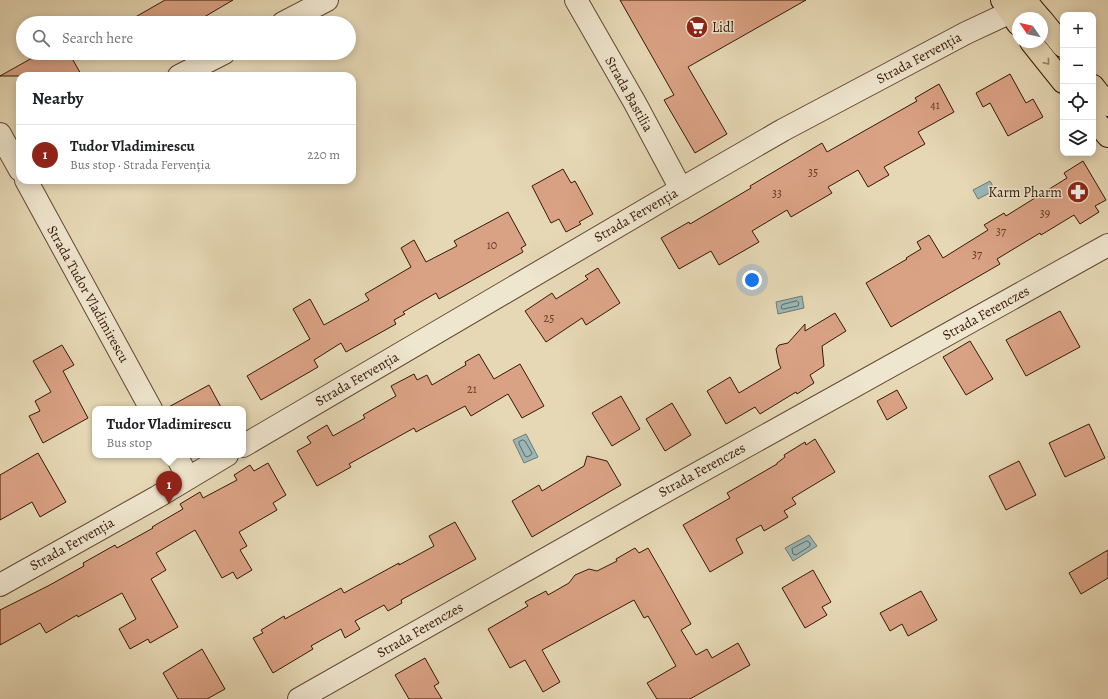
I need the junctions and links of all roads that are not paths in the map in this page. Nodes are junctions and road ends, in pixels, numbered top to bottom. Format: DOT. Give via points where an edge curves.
graph roads {
  1 [pos="327,0"];
  2 [pos="576,0"];
  3 [pos="1025,10"];
  4 [pos="296,16"];
  5 [pos="1060,43"];
  6 [pos="1036,48"];
  7 [pos="210,60"];
  8 [pos="187,72"];
  9 [pos="1060,78"];
  10 [pos="1096,90"];
  11 [pos="1108,106"];
  12 [pos="1095,120"];
  13 [pos="0,134"];
  14 [pos="1108,136"];
  15 [pos="16,160"];
  16 [pos="28,184"];
  17 [pos="681,189"];
  18 [pos="1108,245"];
  19 [pos="149,406"];
  20 [pos="246,444"];
  21 [pos="178,458"];
  22 [pos="222,458"];
  23 [pos="188,478"];
  24 [pos="0,585"];
  25 [pos="299,699"];
  1 -- 4 [label="street"];
  2 -- 17 [label="street, Strada Bastilia"];
  3 -- 5 [label="main road"];
  3 -- 17 [label="street, Strada Fervenția" via="966,33 790,126"];
  6 -- 9 [label="main road, one-way"];
  7 -- 8 [label="street"];
  10 -- 11 [label="main road"];
  12 -- 14 [label="main road"];
  13 -- 15 [label="street"];
  16 -- 19 [label="street, Strada Tudor Vladimirescu"];
  17 -- 20 [label="street, Strada Fervenția"];
  18 -- 25 [label="street, Strada Ferenczes"];
  21 -- 23 [label="street"];
  22 -- 23 [label="street, Strada Fervenția"];
  23 -- 24 [label="street, Strada Fervenția"];
}
